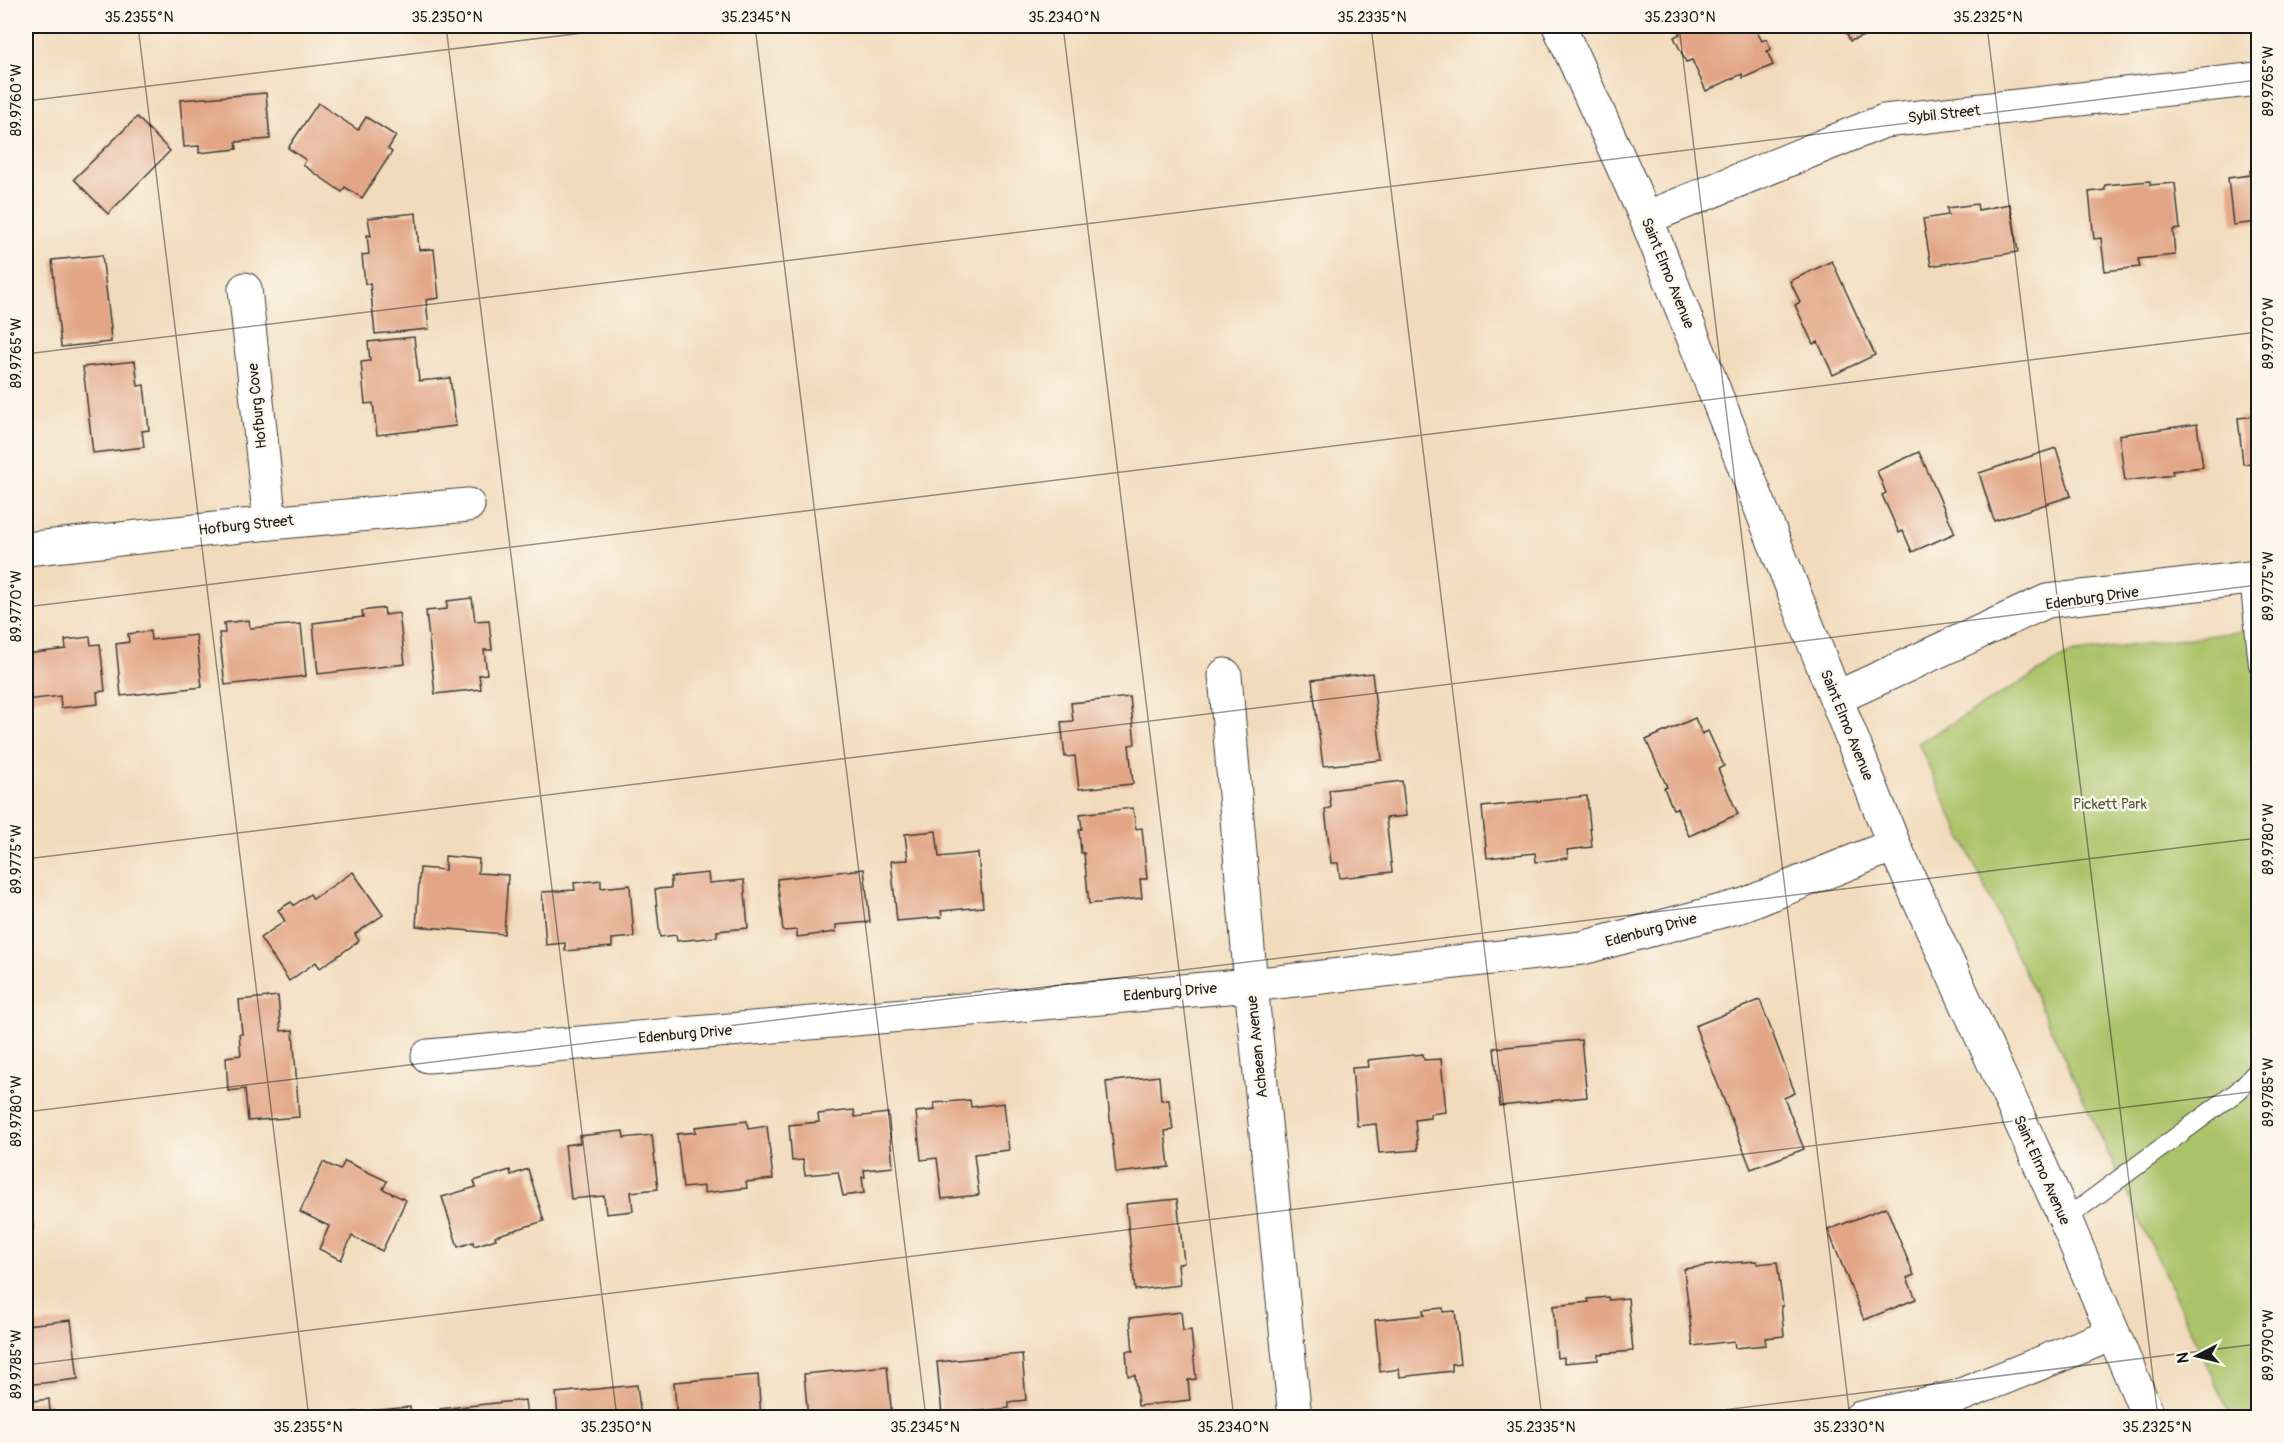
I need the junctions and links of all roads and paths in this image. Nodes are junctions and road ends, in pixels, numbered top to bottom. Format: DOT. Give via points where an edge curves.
graph roads {
  1 [pos="1559,26"];
  2 [pos="2259,79"];
  3 [pos="1646,218"];
  4 [pos="245,289"];
  5 [pos="468,505"];
  6 [pos="270,523"];
  7 [pos="26,549"];
  8 [pos="2254,578"];
  9 [pos="2259,665"];
  10 [pos="1225,675"];
  11 [pos="1836,698"];
  12 [pos="1894,845"];
  13 [pos="1251,985"];
  14 [pos="428,1056"];
  15 [pos="2259,1070"];
  16 [pos="2065,1219"];
  17 [pos="2113,1334"];
  18 [pos="1295,1418"];
  19 [pos="1860,1418"];
  20 [pos="2149,1418"];
  1 -- 3 [label="street, Saint Elmo Avenue"];
  2 -- 3 [label="street, Sybil Street" via="1884,121"];
  3 -- 11 [label="street, Saint Elmo Avenue"];
  4 -- 6 [label="street, Hofburg Cove"];
  5 -- 6 [label="street, Hofburg Street"];
  6 -- 7 [label="street, Hofburg Street"];
  8 -- 9 [label="lane"];
  8 -- 11 [label="street, Edenburg Drive" via="2047,601"];
  10 -- 13 [label="street, Achaean Avenue"];
  11 -- 12 [label="street, Saint Elmo Avenue"];
  12 -- 13 [label="street, Edenburg Drive" via="1744,905 1582,948"];
  12 -- 16 [label="street, Saint Elmo Avenue"];
  13 -- 14 [label="street, Edenburg Drive"];
  13 -- 18 [label="street, Achaean Avenue"];
  15 -- 16 [label="lane" via="2238,1091"];
  16 -- 17 [label="street, Saint Elmo Avenue"];
  17 -- 19 [label="street" via="1956,1397"];
  17 -- 20 [label="street, Saint Elmo Avenue"];
}
